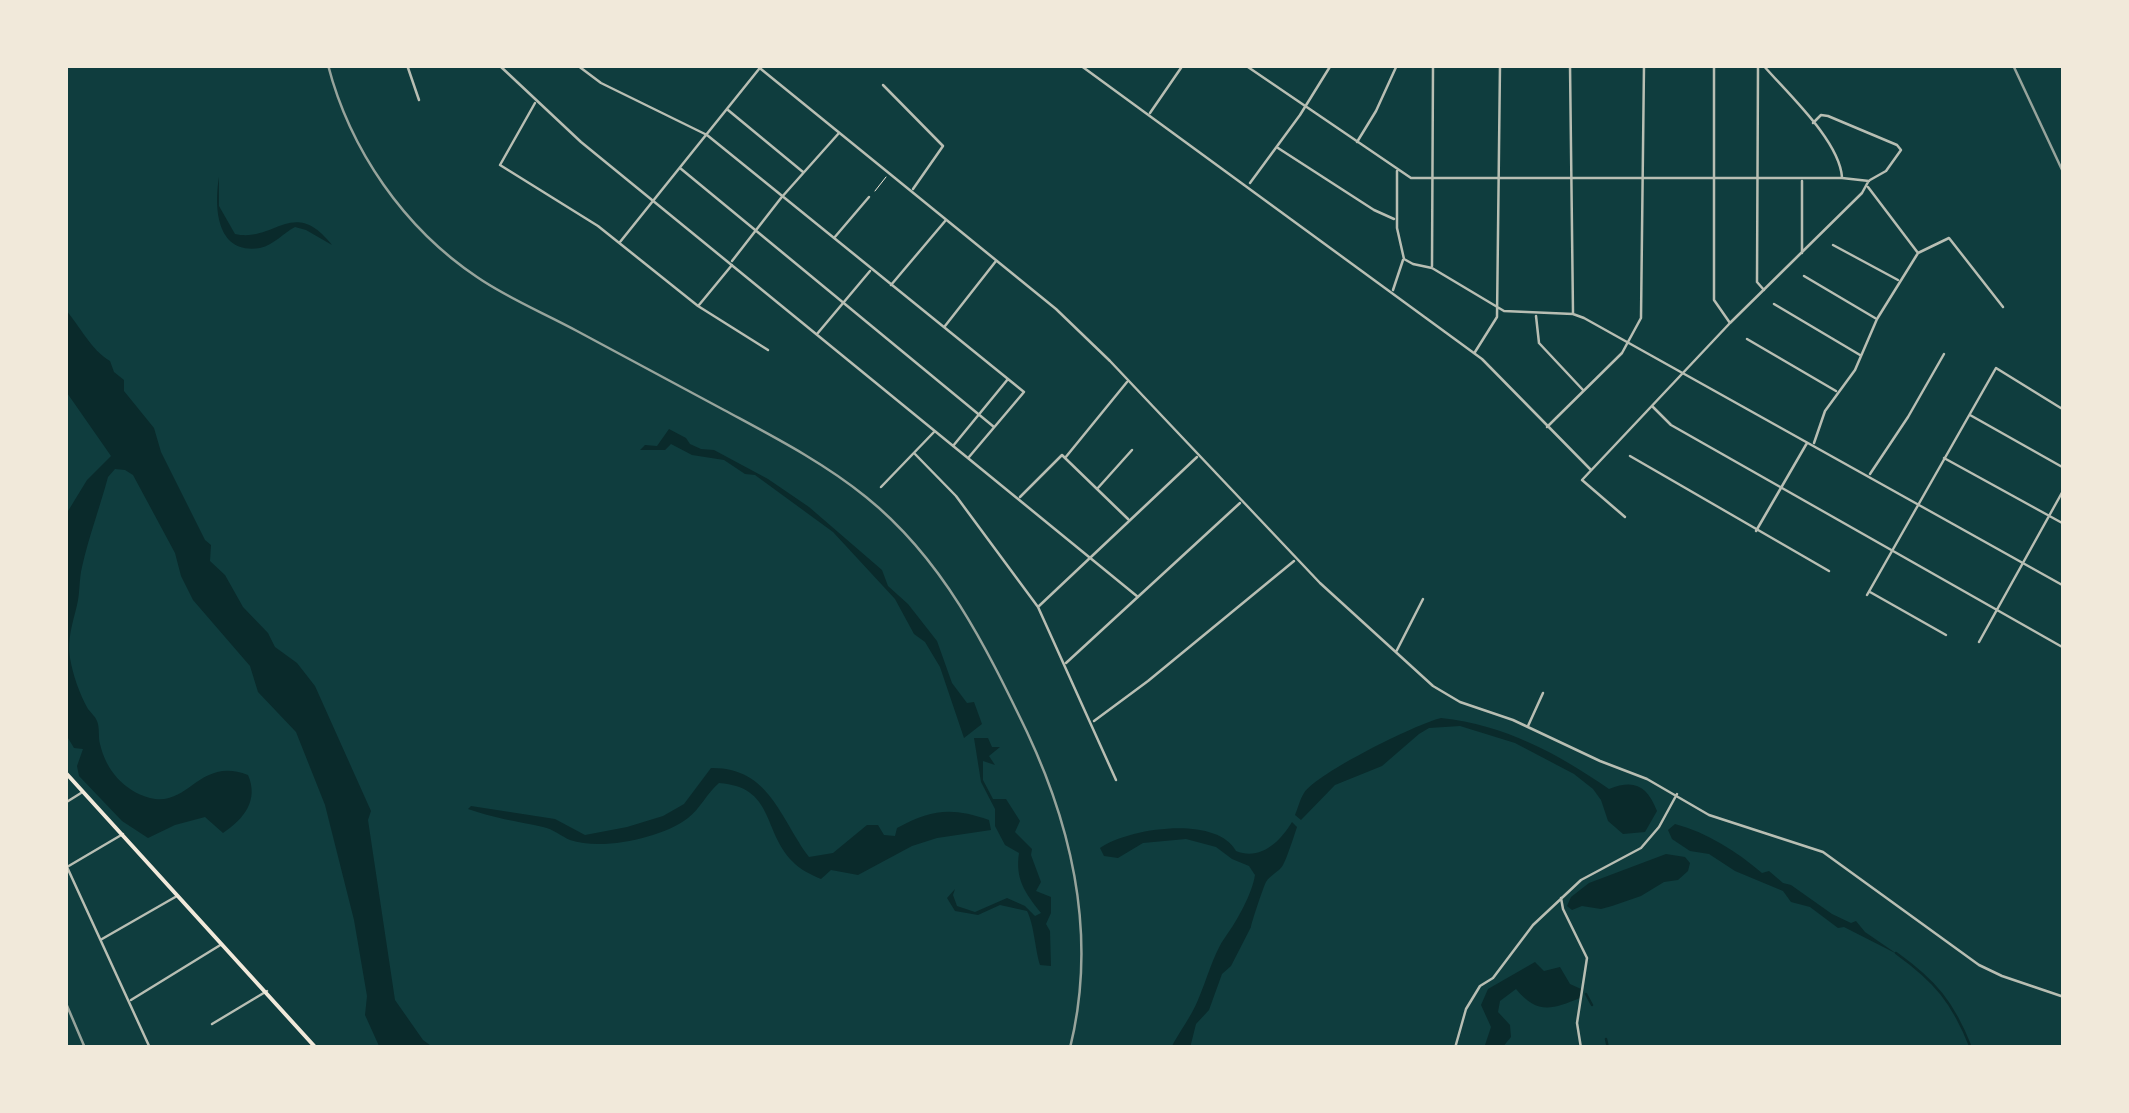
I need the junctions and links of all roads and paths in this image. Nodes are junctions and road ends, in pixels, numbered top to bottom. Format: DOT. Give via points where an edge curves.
graph roads {
  1 [pos="407,65"];
  2 [pos="499,65"];
  3 [pos="577,65"];
  4 [pos="1080,65"];
  5 [pos="1183,65"];
  6 [pos="1245,65"];
  7 [pos="1331,65"];
  8 [pos="1398,65"];
  9 [pos="1432,65"];
  10 [pos="1500,65"];
  11 [pos="1570,65"];
  12 [pos="1644,65"];
  13 [pos="1714,65"];
  14 [pos="1760,65"];
  15 [pos="758,66"];
  16 [pos="883,85"];
  17 [pos="419,100"];
  18 [pos="535,103"];
  19 [pos="1306,108"];
  20 [pos="727,109"];
  21 [pos="1148,116"];
  22 [pos="1812,122"];
  23 [pos="840,132"];
  24 [pos="707,135"];
  25 [pos="1356,143"];
  26 [pos="1276,147"];
  27 [pos="680,168"];
  28 [pos="1397,171"];
  29 [pos="804,172"];
  30 [pos="890,173"];
  31 [pos="1642,178"];
  32 [pos="1712,178"];
  33 [pos="1842,178"];
  34 [pos="1500,179"];
  35 [pos="1757,179"];
  36 [pos="1802,179"];
  37 [pos="1432,180"];
  38 [pos="1572,180"];
  39 [pos="1868,184"];
  40 [pos="1248,185"];
  41 [pos="912,190"];
  42 [pos="869,197"];
  43 [pos="782,198"];
  44 [pos="654,201"];
  45 [pos="947,218"];
  46 [pos="1396,219"];
  47 [pos="756,232"];
  48 [pos="833,239"];
  49 [pos="620,242"];
  50 [pos="1833,245"];
  51 [pos="1802,252"];
  52 [pos="1920,253"];
  53 [pos="1404,259"];
  54 [pos="997,260"];
  55 [pos="731,264"];
  56 [pos="1432,268"];
  57 [pos="871,270"];
  58 [pos="1804,276"];
  59 [pos="1900,280"];
  60 [pos="890,286"];
  61 [pos="1764,290"];
  62 [pos="1392,292"];
  63 [pos="843,303"];
  64 [pos="1774,304"];
  65 [pos="698,306"];
  66 [pos="2003,307"];
  67 [pos="1498,308"];
  68 [pos="1536,314"];
  69 [pos="1573,314"];
  70 [pos="1876,319"];
  71 [pos="1730,323"];
  72 [pos="944,328"];
  73 [pos="816,335"];
  74 [pos="1746,338"];
  75 [pos="1628,343"];
  76 [pos="768,350"];
  77 [pos="1474,353"];
  78 [pos="1944,354"];
  79 [pos="1861,356"];
  80 [pos="1683,373"];
  81 [pos="1008,379"];
  82 [pos="1128,381"];
  83 [pos="1584,391"];
  84 [pos="1837,392"];
  85 [pos="1652,406"];
  86 [pos="2064,410"];
  87 [pos="979,414"];
  88 [pos="1969,415"];
  89 [pos="994,427"];
  90 [pos="1548,427"];
  91 [pos="935,431"];
  92 [pos="1808,441"];
  93 [pos="1813,444"];
  94 [pos="953,446"];
  95 [pos="1132,450"];
  96 [pos="915,454"];
  97 [pos="1198,456"];
  98 [pos="1630,456"];
  99 [pos="968,458"];
  100 [pos="1065,458"];
  101 [pos="1944,458"];
  102 [pos="2064,468"];
  103 [pos="1591,470"];
  104 [pos="1869,475"];
  105 [pos="881,487"];
  106 [pos="1097,489"];
  107 [pos="1781,489"];
  108 [pos="2064,489"];
  109 [pos="1018,499"];
  110 [pos="1242,502"];
  111 [pos="1918,503"];
  112 [pos="1625,516"];
  113 [pos="2048,517"];
  114 [pos="1129,520"];
  115 [pos="2064,524"];
  116 [pos="1756,530"];
  117 [pos="1892,549"];
  118 [pos="1088,558"];
  119 [pos="1297,559"];
  120 [pos="2023,562"];
  121 [pos="1830,571"];
  122 [pos="2064,586"];
  123 [pos="1138,597"];
  124 [pos="1423,600"];
  125 [pos="1038,607"];
  126 [pos="1996,610"];
  127 [pos="1946,635"];
  128 [pos="1979,642"];
  129 [pos="2064,648"];
  130 [pos="1396,653"];
  131 [pos="1065,664"];
  132 [pos="1542,693"];
  133 [pos="1092,722"];
  134 [pos="1528,727"];
  135 [pos="65,772"];
  136 [pos="1116,780"];
  137 [pos="84,791"];
  138 [pos="1677,794"];
  139 [pos="65,803"];
  140 [pos="124,834"];
  141 [pos="67,866"];
  142 [pos="178,895"];
  143 [pos="1561,897"];
  144 [pos="101,940"];
  145 [pos="223,943"];
  146 [pos="268,991"];
  147 [pos="2064,997"];
  148 [pos="129,1002"];
  149 [pos="212,1024"];
  150 [pos="150,1048"];
  151 [pos="316,1048"];
  152 [pos="1455,1048"];
  153 [pos="1580,1048"];
  1 -- 17 [label="street"];
  2 -- 18 [label="street"];
  3 -- 24 [label="street"];
  4 -- 21 [label="street"];
  5 -- 21 [label="street"];
  6 -- 19 [label="street"];
  7 -- 19 [label="street"];
  8 -- 25 [label="street"];
  9 -- 37 [label="street"];
  10 -- 34 [label="street"];
  11 -- 38 [label="street"];
  12 -- 31 [label="street"];
  13 -- 32 [label="street"];
  14 -- 22 [label="street"];
  14 -- 35 [label="street"];
  15 -- 20 [label="street"];
  15 -- 23 [label="street"];
  16 -- 41 [label="street" via="943,146"];
  18 -- 44 [label="street"];
  18 -- 49 [label="street" via="500,165"];
  19 -- 25 [label="street"];
  19 -- 26 [label="street"];
  20 -- 24 [label="street"];
  20 -- 29 [label="street"];
  21 -- 40 [label="street"];
  22 -- 33 [label="street"];
  22 -- 39 [label="street" via="1828,116 1897,145 1898,157"];
  23 -- 29 [label="street"];
  23 -- 30 [label="street"];
  24 -- 27 [label="street"];
  24 -- 43 [label="street"];
  25 -- 28 [label="street"];
  26 -- 40 [label="street"];
  26 -- 46 [label="street"];
  27 -- 44 [label="street"];
  27 -- 47 [label="street"];
  28 -- 37 [label="street"];
  28 -- 46 [label="street"];
  29 -- 43 [label="street"];
  30 -- 41 [label="street"];
  30 -- 42 [label="path"];
  31 -- 32 [label="street"];
  31 -- 38 [label="street"];
  31 -- 75 [label="street" via="1641,318"];
  32 -- 35 [label="street"];
  32 -- 71 [label="street" via="1714,300"];
  33 -- 36 [label="street"];
  33 -- 39 [label="street"];
  34 -- 37 [label="street"];
  34 -- 38 [label="street"];
  34 -- 67 [label="street"];
  35 -- 36 [label="street"];
  35 -- 61 [label="street" via="1757,282"];
  36 -- 51 [label="street"];
  37 -- 56 [label="street"];
  38 -- 69 [label="street"];
  39 -- 51 [label="street"];
  39 -- 52 [label="street"];
  40 -- 62 [label="street"];
  41 -- 45 [label="street"];
  42 -- 48 [label="street"];
  43 -- 47 [label="street"];
  43 -- 48 [label="street"];
  44 -- 49 [label="street"];
  44 -- 55 [label="street"];
  45 -- 54 [label="street"];
  45 -- 60 [label="street"];
  46 -- 53 [label="street"];
  47 -- 55 [label="street"];
  47 -- 63 [label="street"];
  48 -- 57 [label="street"];
  49 -- 65 [label="street"];
  50 -- 59 [label="street"];
  51 -- 61 [label="street"];
  52 -- 59 [label="street"];
  52 -- 66 [label="street" via="1949,238"];
  53 -- 56 [label="street"];
  53 -- 62 [label="street"];
  54 -- 72 [label="street"];
  54 -- 82 [label="street"];
  55 -- 65 [label="street"];
  55 -- 73 [label="street"];
  56 -- 67 [label="street"];
  57 -- 60 [label="street"];
  57 -- 63 [label="street"];
  58 -- 70 [label="street"];
  59 -- 70 [label="street"];
  60 -- 72 [label="street"];
  61 -- 71 [label="street"];
  62 -- 77 [label="street"];
  63 -- 73 [label="street"];
  63 -- 87 [label="street"];
  64 -- 79 [label="street"];
  65 -- 76 [label="street"];
  67 -- 68 [label="street"];
  67 -- 77 [label="street"];
  68 -- 69 [label="street"];
  68 -- 83 [label="street" via="1539,343"];
  69 -- 75 [label="street"];
  70 -- 79 [label="street"];
  71 -- 80 [label="street"];
  72 -- 81 [label="street"];
  73 -- 91 [label="street"];
  74 -- 84 [label="street"];
  75 -- 80 [label="street"];
  75 -- 83 [label="street"];
  77 -- 90 [label="street"];
  78 -- 104 [label="street"];
  79 -- 84 [label="street"];
  80 -- 85 [label="street"];
  80 -- 92 [label="street"];
  81 -- 87 [label="street"];
  81 -- 89 [label="street" via="1024,392"];
  82 -- 97 [label="street"];
  82 -- 100 [label="street"];
  83 -- 90 [label="street"];
  84 -- 93 [label="street"];
  85 -- 103 [label="street"];
  85 -- 107 [label="street" via="1670,425"];
  86 -- 88 [label="street" via="1996,368"];
  87 -- 89 [label="street"];
  87 -- 94 [label="street"];
  88 -- 101 [label="street"];
  88 -- 102 [label="street"];
  89 -- 99 [label="street"];
  90 -- 103 [label="street"];
  91 -- 94 [label="street"];
  91 -- 96 [label="street"];
  92 -- 93 [label="street"];
  92 -- 107 [label="street"];
  93 -- 104 [label="street"];
  94 -- 99 [label="street"];
  95 -- 106 [label="street"];
  96 -- 105 [label="street"];
  96 -- 125 [label="street" via="956,496"];
  97 -- 110 [label="street"];
  97 -- 114 [label="street"];
  98 -- 116 [label="street"];
  99 -- 109 [label="street"];
  100 -- 106 [label="street"];
  100 -- 109 [label="street"];
  101 -- 111 [label="street"];
  101 -- 113 [label="street"];
  103 -- 112 [label="street" via="1582,480"];
  104 -- 111 [label="street"];
  106 -- 114 [label="street"];
  107 -- 116 [label="street"];
  107 -- 117 [label="street"];
  108 -- 113 [label="street"];
  109 -- 118 [label="street"];
  110 -- 119 [label="street"];
  110 -- 123 [label="street"];
  111 -- 117 [label="street"];
  111 -- 120 [label="street"];
  113 -- 115 [label="street"];
  113 -- 120 [label="street"];
  114 -- 118 [label="street"];
  116 -- 121 [label="street"];
  117 -- 126 [label="street"];
  117 -- 127 [label="street" via="1868,593"];
  118 -- 123 [label="street"];
  118 -- 125 [label="street"];
  119 -- 130 [label="street"];
  119 -- 133 [label="street"];
  120 -- 122 [label="street"];
  120 -- 126 [label="street"];
  123 -- 131 [label="street"];
  124 -- 130 [label="street"];
  125 -- 131 [label="street"];
  126 -- 128 [label="street"];
  126 -- 129 [label="street"];
  130 -- 134 [label="street" via="1460,702"];
  131 -- 133 [label="street"];
  132 -- 134 [label="street"];
  133 -- 136 [label="street"];
  134 -- 138 [label="street"];
  135 -- 137 [label="main road"];
  137 -- 139 [label="street"];
  137 -- 140 [label="main road"];
  138 -- 143 [label="street" via="1641,848"];
  138 -- 147 [label="street" via="1709,815 1823,852 1979,965"];
  140 -- 141 [label="street"];
  140 -- 142 [label="main road"];
  141 -- 144 [label="street"];
  142 -- 144 [label="street"];
  142 -- 145 [label="main road"];
  143 -- 152 [label="street" via="1480,986"];
  143 -- 153 [label="street" via="1587,958"];
  144 -- 148 [label="street"];
  145 -- 146 [label="main road"];
  145 -- 148 [label="street"];
  146 -- 149 [label="street"];
  146 -- 151 [label="main road"];
  148 -- 150 [label="street"];
}
